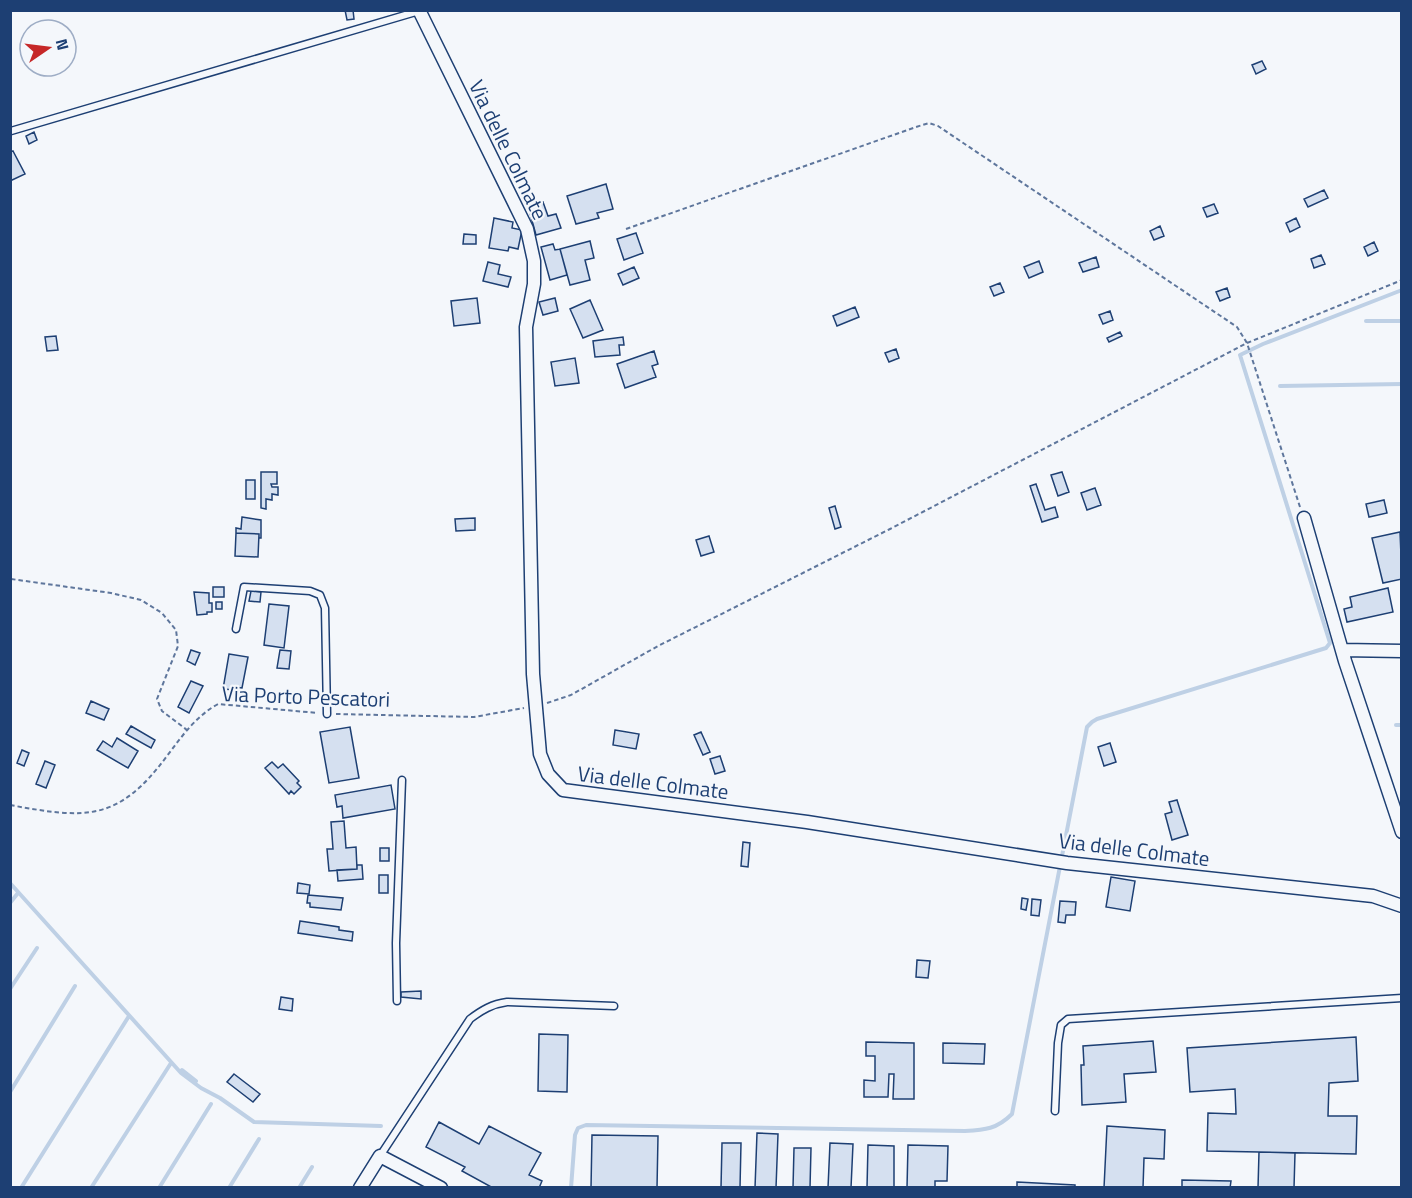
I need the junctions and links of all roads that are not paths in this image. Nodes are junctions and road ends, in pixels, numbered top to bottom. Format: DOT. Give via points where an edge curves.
graph roads {
  1 [pos="419,11"];
  2 [pos="11,131"];
  3 [pos="1304,518"];
  4 [pos="236,629"];
  5 [pos="1342,650"];
  6 [pos="1401,651"];
  7 [pos="327,714"];
  8 [pos="402,780"];
  9 [pos="1401,832"];
  10 [pos="1401,906"];
  11 [pos="1401,998"];
  12 [pos="398,1001"];
  13 [pos="614,1006"];
  14 [pos="1055,1111"];
  15 [pos="380,1156"];
  16 [pos="360,1188"];
  17 [pos="441,1188"];
  1 -- 2 [label="lane"];
  1 -- 10 [label="street, Via delle Colmate" via="527,229 534,261 526,327 532,674 540,754 548,774 563,790 807,822 1061,862 1373,896"];
  3 -- 5 [label="street"];
  4 -- 7 [label="lane" via="244,587 320,595 325,608"];
  5 -- 6 [label="street"];
  5 -- 9 [label="street"];
  8 -- 12 [label="lane" via="396,943"];
  11 -- 14 [label="lane" via="1068,1019 1061,1024 1058,1043"];
  13 -- 15 [label="lane" via="507,1002 482,1010 470,1019"];
  15 -- 16 [label="street"];
  15 -- 17 [label="street"];
}
